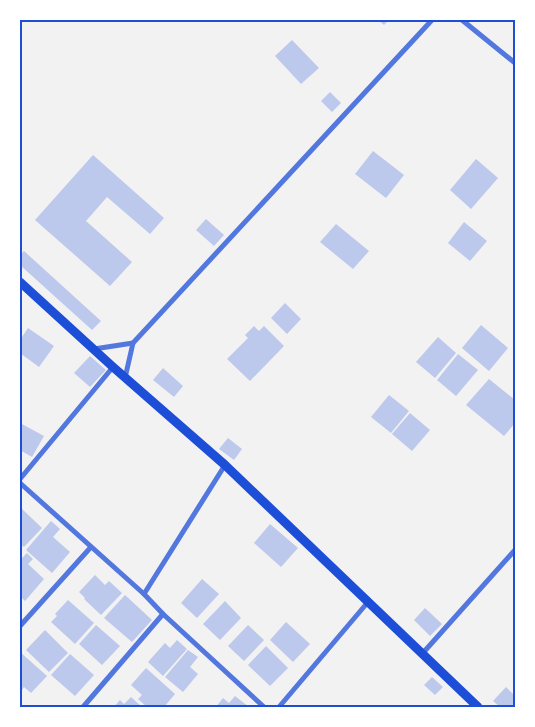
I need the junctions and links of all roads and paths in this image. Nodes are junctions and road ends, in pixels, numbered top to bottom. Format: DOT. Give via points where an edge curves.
graph roads {
  1 [pos="432,20"];
  2 [pos="462,20"];
  3 [pos="515,63"];
  4 [pos="20,282"];
  5 [pos="133,343"];
  6 [pos="93,349"];
  7 [pos="113,367"];
  8 [pos="125,378"];
  9 [pos="225,466"];
  10 [pos="20,479"];
  11 [pos="20,483"];
  12 [pos="91,547"];
  13 [pos="515,550"];
  14 [pos="144,594"];
  15 [pos="368,602"];
  16 [pos="163,614"];
  17 [pos="20,626"];
  18 [pos="421,654"];
  19 [pos="83,707"];
  20 [pos="264,707"];
  21 [pos="278,707"];
  22 [pos="478,707"];
  1 -- 5 [label="street"];
  2 -- 3 [label="street"];
  4 -- 6 [label="main road"];
  5 -- 6 [label="street"];
  5 -- 8 [label="street"];
  6 -- 7 [label="main road"];
  7 -- 8 [label="main road"];
  7 -- 10 [label="street"];
  8 -- 9 [label="main road"];
  9 -- 14 [label="street"];
  9 -- 15 [label="main road"];
  11 -- 12 [label="street"];
  12 -- 14 [label="street"];
  12 -- 17 [label="street"];
  13 -- 18 [label="street"];
  14 -- 16 [label="street"];
  15 -- 18 [label="main road"];
  15 -- 21 [label="street"];
  16 -- 19 [label="street"];
  16 -- 20 [label="street"];
  18 -- 22 [label="main road"];
}
